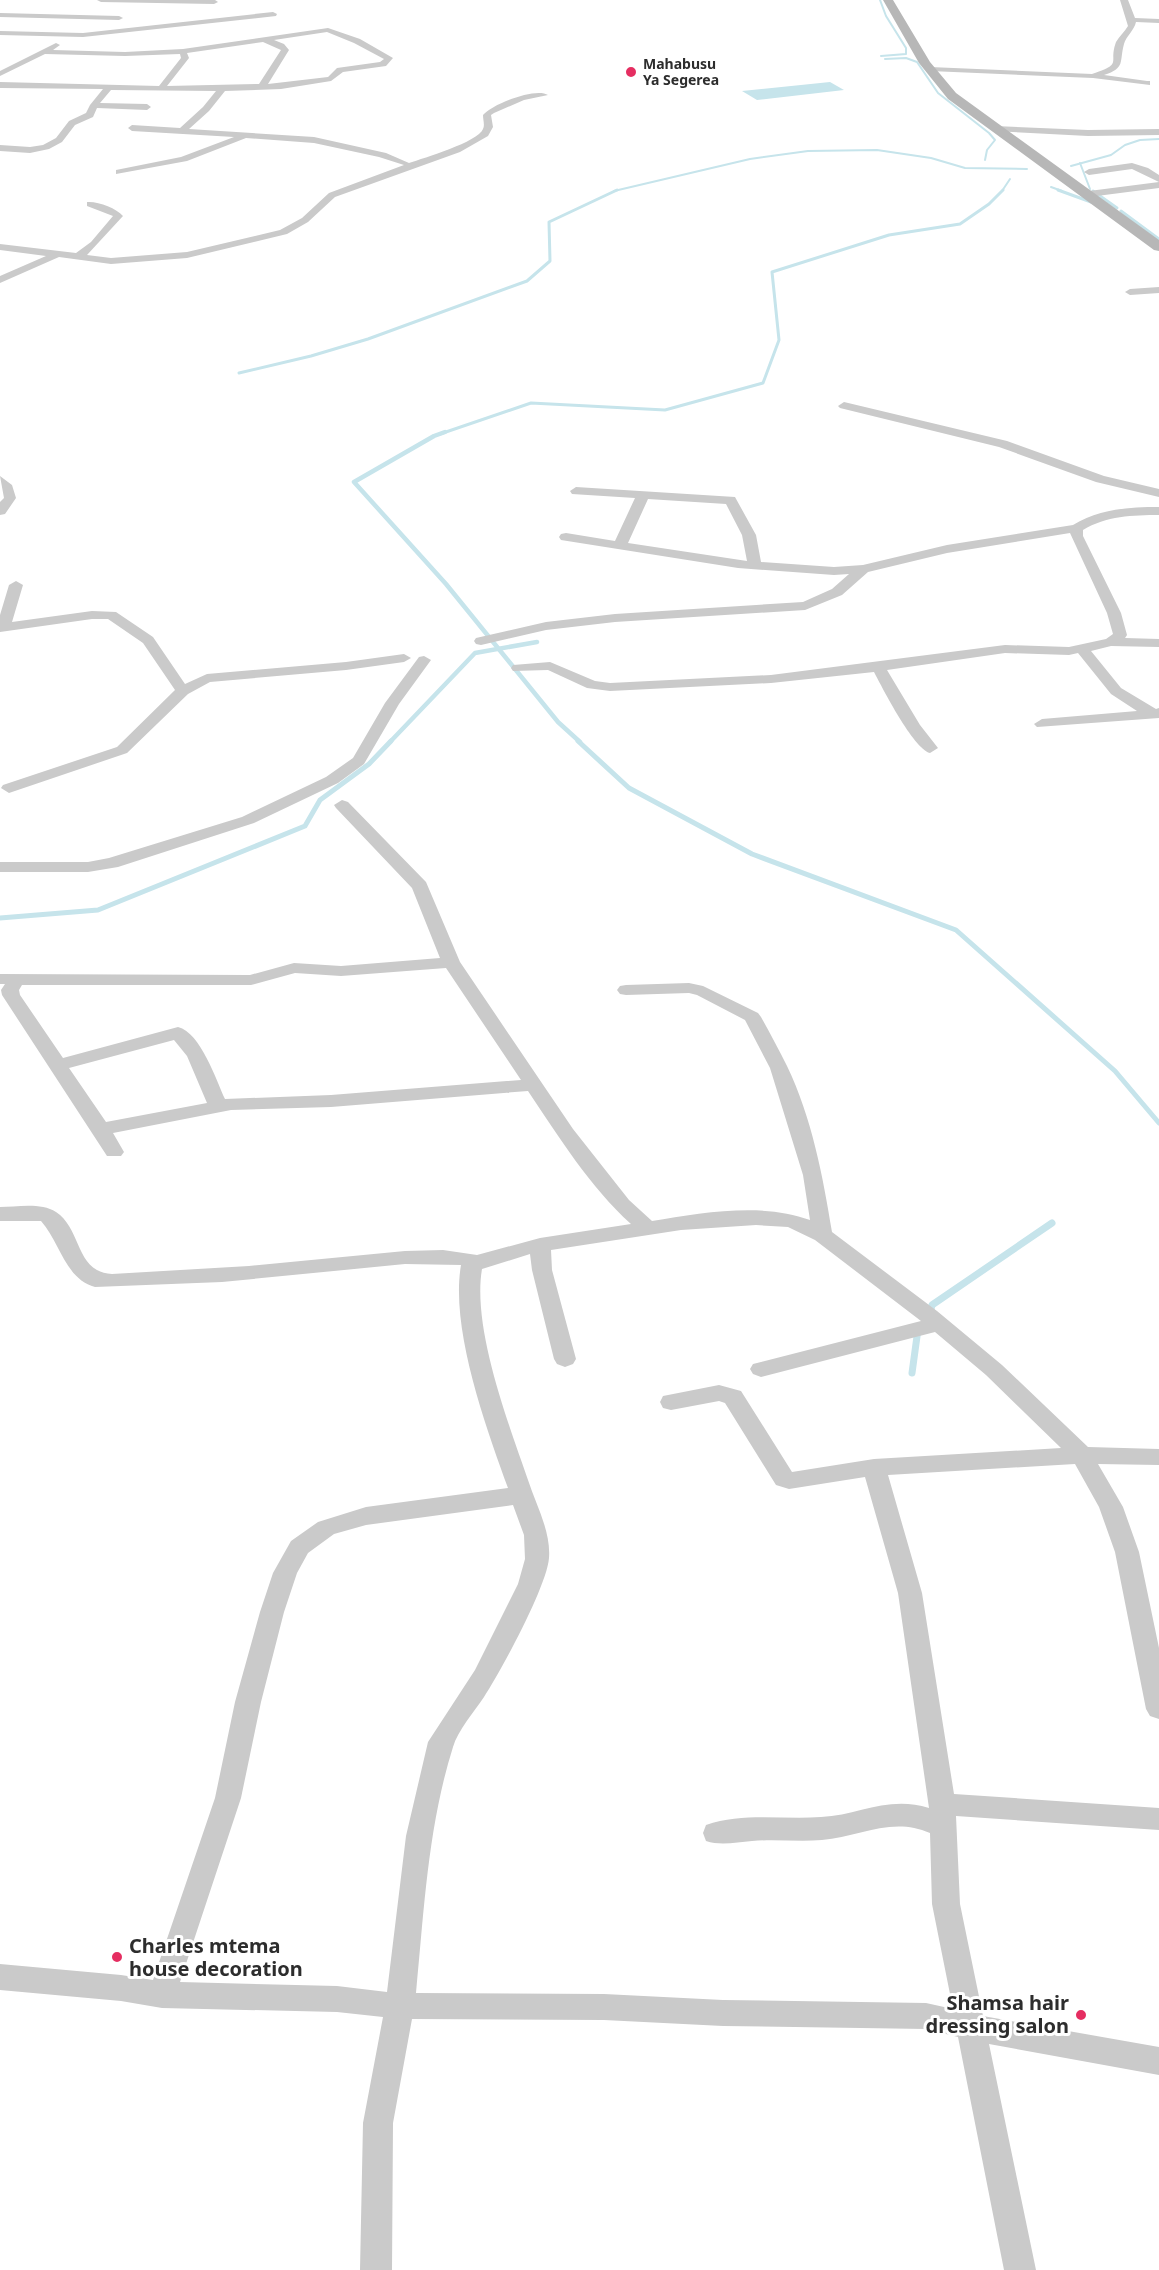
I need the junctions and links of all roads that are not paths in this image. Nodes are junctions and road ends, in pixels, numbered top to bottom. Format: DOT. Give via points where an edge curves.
graph roads {
  1 [pos="101,0"];
  2 [pos="888,0"];
  3 [pos="1124,0"];
  4 [pos="126,2"];
  5 [pos="214,2"];
  6 [pos="32,7"];
  7 [pos="273,14"];
  8 [pos="0,15"];
  9 [pos="30,16"];
  10 [pos="118,18"];
  11 [pos="1132,20"];
  12 [pos="1159,21"];
  13 [pos="120,31"];
  14 [pos="0,33"];
  15 [pos="63,36"];
  16 [pos="266,40"];
  17 [pos="40,44"];
  18 [pos="57,44"];
  19 [pos="183,51"];
  20 [pos="46,52"];
  21 [pos="930,69"];
  22 [pos="0,74"];
  23 [pos="1093,76"];
  24 [pos="1147,82"];
  25 [pos="0,85"];
  26 [pos="109,87"];
  27 [pos="162,87"];
  28 [pos="262,87"];
  29 [pos="222,89"];
  30 [pos="544,95"];
  31 [pos="94,105"];
  32 [pos="147,107"];
  33 [pos="132,128"];
  34 [pos="995,129"];
  35 [pos="183,130"];
  36 [pos="1159,132"];
  37 [pos="249,134"];
  38 [pos="0,148"];
  39 [pos="405,163"];
  40 [pos="119,172"];
  41 [pos="1089,172"];
  42 [pos="1159,179"];
  43 [pos="1159,185"];
  44 [pos="1089,194"];
  45 [pos="90,204"];
  46 [pos="0,247"];
  47 [pos="1159,247"];
  48 [pos="56,255"];
  49 [pos="77,257"];
  50 [pos="0,280"];
  51 [pos="1159,290"];
  52 [pos="1130,292"];
  53 [pos="844,406"];
  54 [pos="0,480"];
  55 [pos="576,490"];
  56 [pos="1159,493"];
  57 [pos="643,495"];
  58 [pos="0,511"];
  59 [pos="1159,511"];
  60 [pos="1077,528"];
  61 [pos="566,537"];
  62 [pos="620,545"];
  63 [pos="755,566"];
  64 [pos="863,569"];
  65 [pos="16,585"];
  66 [pos="1,628"];
  67 [pos="481,641"];
  68 [pos="1111,642"];
  69 [pos="1159,643"];
  70 [pos="1082,649"];
  71 [pos="404,657"];
  72 [pos="424,660"];
  73 [pos="878,667"];
  74 [pos="518,668"];
  75 [pos="183,691"];
  76 [pos="1156,713"];
  77 [pos="1042,724"];
  78 [pos="930,748"];
  79 [pos="9,788"];
  80 [pos="342,805"];
  81 [pos="0,867"];
  82 [pos="451,962"];
  83 [pos="9,978"];
  84 [pos="626,990"];
  85 [pos="58,1065"];
  86 [pos="535,1086"];
  87 [pos="219,1106"];
  88 [pos="101,1129"];
  89 [pos="114,1152"];
  90 [pos="0,1214"];
  91 [pos="647,1228"];
  92 [pos="822,1235"];
  93 [pos="540,1245"];
  94 [pos="478,1262"];
  95 [pos="939,1324"];
  96 [pos="565,1359"];
  97 [pos="761,1369"];
  98 [pos="671,1402"];
  99 [pos="1082,1455"];
  100 [pos="1159,1457"];
  101 [pos="874,1467"];
  102 [pos="521,1495"];
  103 [pos="1159,1710"];
  104 [pos="942,1815"];
  105 [pos="1159,1819"];
  106 [pos="716,1833"];
  107 [pos="0,1977"];
  108 [pos="162,1995"];
  109 [pos="400,2006"];
  110 [pos="971,2027"];
  111 [pos="1159,2061"];
  112 [pos="376,2270"];
  113 [pos="1020,2270"];
  1 -- 4 [label="street"];
  2 -- 21 [label="main road"];
  3 -- 11 [label="street"];
  4 -- 5 [label="street"];
  4 -- 10 [label="street"];
  6 -- 9 [label="street"];
  7 -- 13 [label="street"];
  8 -- 9 [label="street"];
  9 -- 10 [label="street"];
  10 -- 13 [label="street"];
  11 -- 12 [label="street"];
  11 -- 23 [label="street" via="1120,43 1115,66"];
  13 -- 15 [label="street"];
  14 -- 15 [label="street"];
  15 -- 18 [label="street"];
  16 -- 19 [label="street"];
  16 -- 28 [label="street" via="285,50"];
  16 -- 28 [label="street" via="330,31 389,58 383,64 340,70 331,79"];
  17 -- 18 [label="street"];
  18 -- 20 [label="street"];
  19 -- 20 [label="street"];
  19 -- 27 [label="street" via="185,58"];
  20 -- 22 [label="street"];
  21 -- 23 [label="street"];
  21 -- 34 [label="main road" via="940,85"];
  23 -- 24 [label="street"];
  25 -- 26 [label="street"];
  26 -- 27 [label="street"];
  26 -- 31 [label="street"];
  27 -- 29 [label="street"];
  28 -- 29 [label="street"];
  29 -- 35 [label="street"];
  30 -- 49 [label="street" via="498,107 488,113 485,134 471,143 344,189 283,232 169,258 119,261"];
  31 -- 32 [label="street"];
  31 -- 38 [label="street" via="89,116 72,123 59,140 33,150"];
  33 -- 35 [label="street"];
  34 -- 36 [label="street"];
  34 -- 44 [label="main road"];
  35 -- 37 [label="street"];
  37 -- 39 [label="street" via="352,147"];
  37 -- 40 [label="street" via="184,161"];
  41 -- 42 [label="street" via="1132,166"];
  43 -- 44 [label="street"];
  44 -- 47 [label="main road"];
  45 -- 49 [label="street" via="118,216 93,248"];
  46 -- 48 [label="street"];
  48 -- 49 [label="street"];
  48 -- 50 [label="street"];
  51 -- 52 [label="street"];
  53 -- 56 [label="street" via="1009,446 1100,479"];
  54 -- 58 [label="street" via="8,488 10,498"];
  55 -- 57 [label="street"];
  57 -- 62 [label="street"];
  57 -- 63 [label="street" via="730,500 749,535"];
  59 -- 60 [label="street" via="1102,516"];
  60 -- 64 [label="street" via="947,549"];
  60 -- 68 [label="street" via="1076,536 1114,613 1120,635"];
  61 -- 62 [label="street"];
  62 -- 63 [label="street"];
  63 -- 64 [label="street" via="822,572"];
  64 -- 67 [label="street" via="837,592 805,606 615,618 546,626"];
  65 -- 66 [label="street"];
  66 -- 75 [label="street" via="111,615 148,639"];
  68 -- 69 [label="street"];
  68 -- 70 [label="street"];
  70 -- 73 [label="street" via="1005,649"];
  70 -- 76 [label="street" via="1116,691"];
  71 -- 75 [label="street" via="220,676"];
  72 -- 81 [label="street" via="392,703 358,761 332,780 248,820 112,863 88,867"];
  73 -- 74 [label="street" via="771,679 610,687 592,685 550,666"];
  73 -- 78 [label="street"];
  75 -- 79 [label="street" via="122,750"];
  76 -- 77 [label="street"];
  80 -- 82 [label="street" via="420,886"];
  82 -- 83 [label="street" via="341,971 294,968 251,980"];
  82 -- 86 [label="street"];
  83 -- 85 [label="street" via="11,995"];
  84 -- 92 [label="street" via="703,991 752,1017 779,1068 794,1110 813,1174"];
  85 -- 87 [label="street" via="178,1033 196,1055"];
  85 -- 88 [label="street"];
  86 -- 87 [label="street"];
  86 -- 91 [label="street" via="604,1184"];
  87 -- 88 [label="street"];
  88 -- 89 [label="street"];
  90 -- 94 [label="street" via="48,1216 60,1229 81,1270 95,1280 216,1276 410,1258 465,1258"];
  91 -- 92 [label="street" via="779,1218"];
  91 -- 93 [label="street"];
  92 -- 95 [label="street"];
  93 -- 94 [label="street"];
  93 -- 96 [label="street" via="542,1270"];
  94 -- 102 [label="street" via="472,1265 468,1280 473,1325 488,1394"];
  95 -- 97 [label="street"];
  95 -- 99 [label="street" via="994,1370"];
  98 -- 101 [label="street" via="719,1393 733,1397 786,1480"];
  99 -- 100 [label="street"];
  99 -- 101 [label="street"];
  99 -- 103 [label="street" via="1112,1507 1127,1552"];
  101 -- 104 [label="street" via="910,1593"];
  102 -- 108 [label="street" via="366,1516 326,1528 299,1547 272,1612 228,1798"];
  102 -- 109 [label="street" via="536,1535 537,1559 515,1617 484,1676 441,1742 419,1836"];
  104 -- 105 [label="street"];
  104 -- 106 [label="street" via="897,1814 829,1828"];
  104 -- 110 [label="street" via="946,1904"];
  107 -- 108 [label="street"];
  108 -- 109 [label="street" via="338,1999"];
  109 -- 110 [label="street" via="926,2016"];
  109 -- 112 [label="street" via="378,2123"];
  110 -- 111 [label="street"];
  110 -- 113 [label="street"];
}
